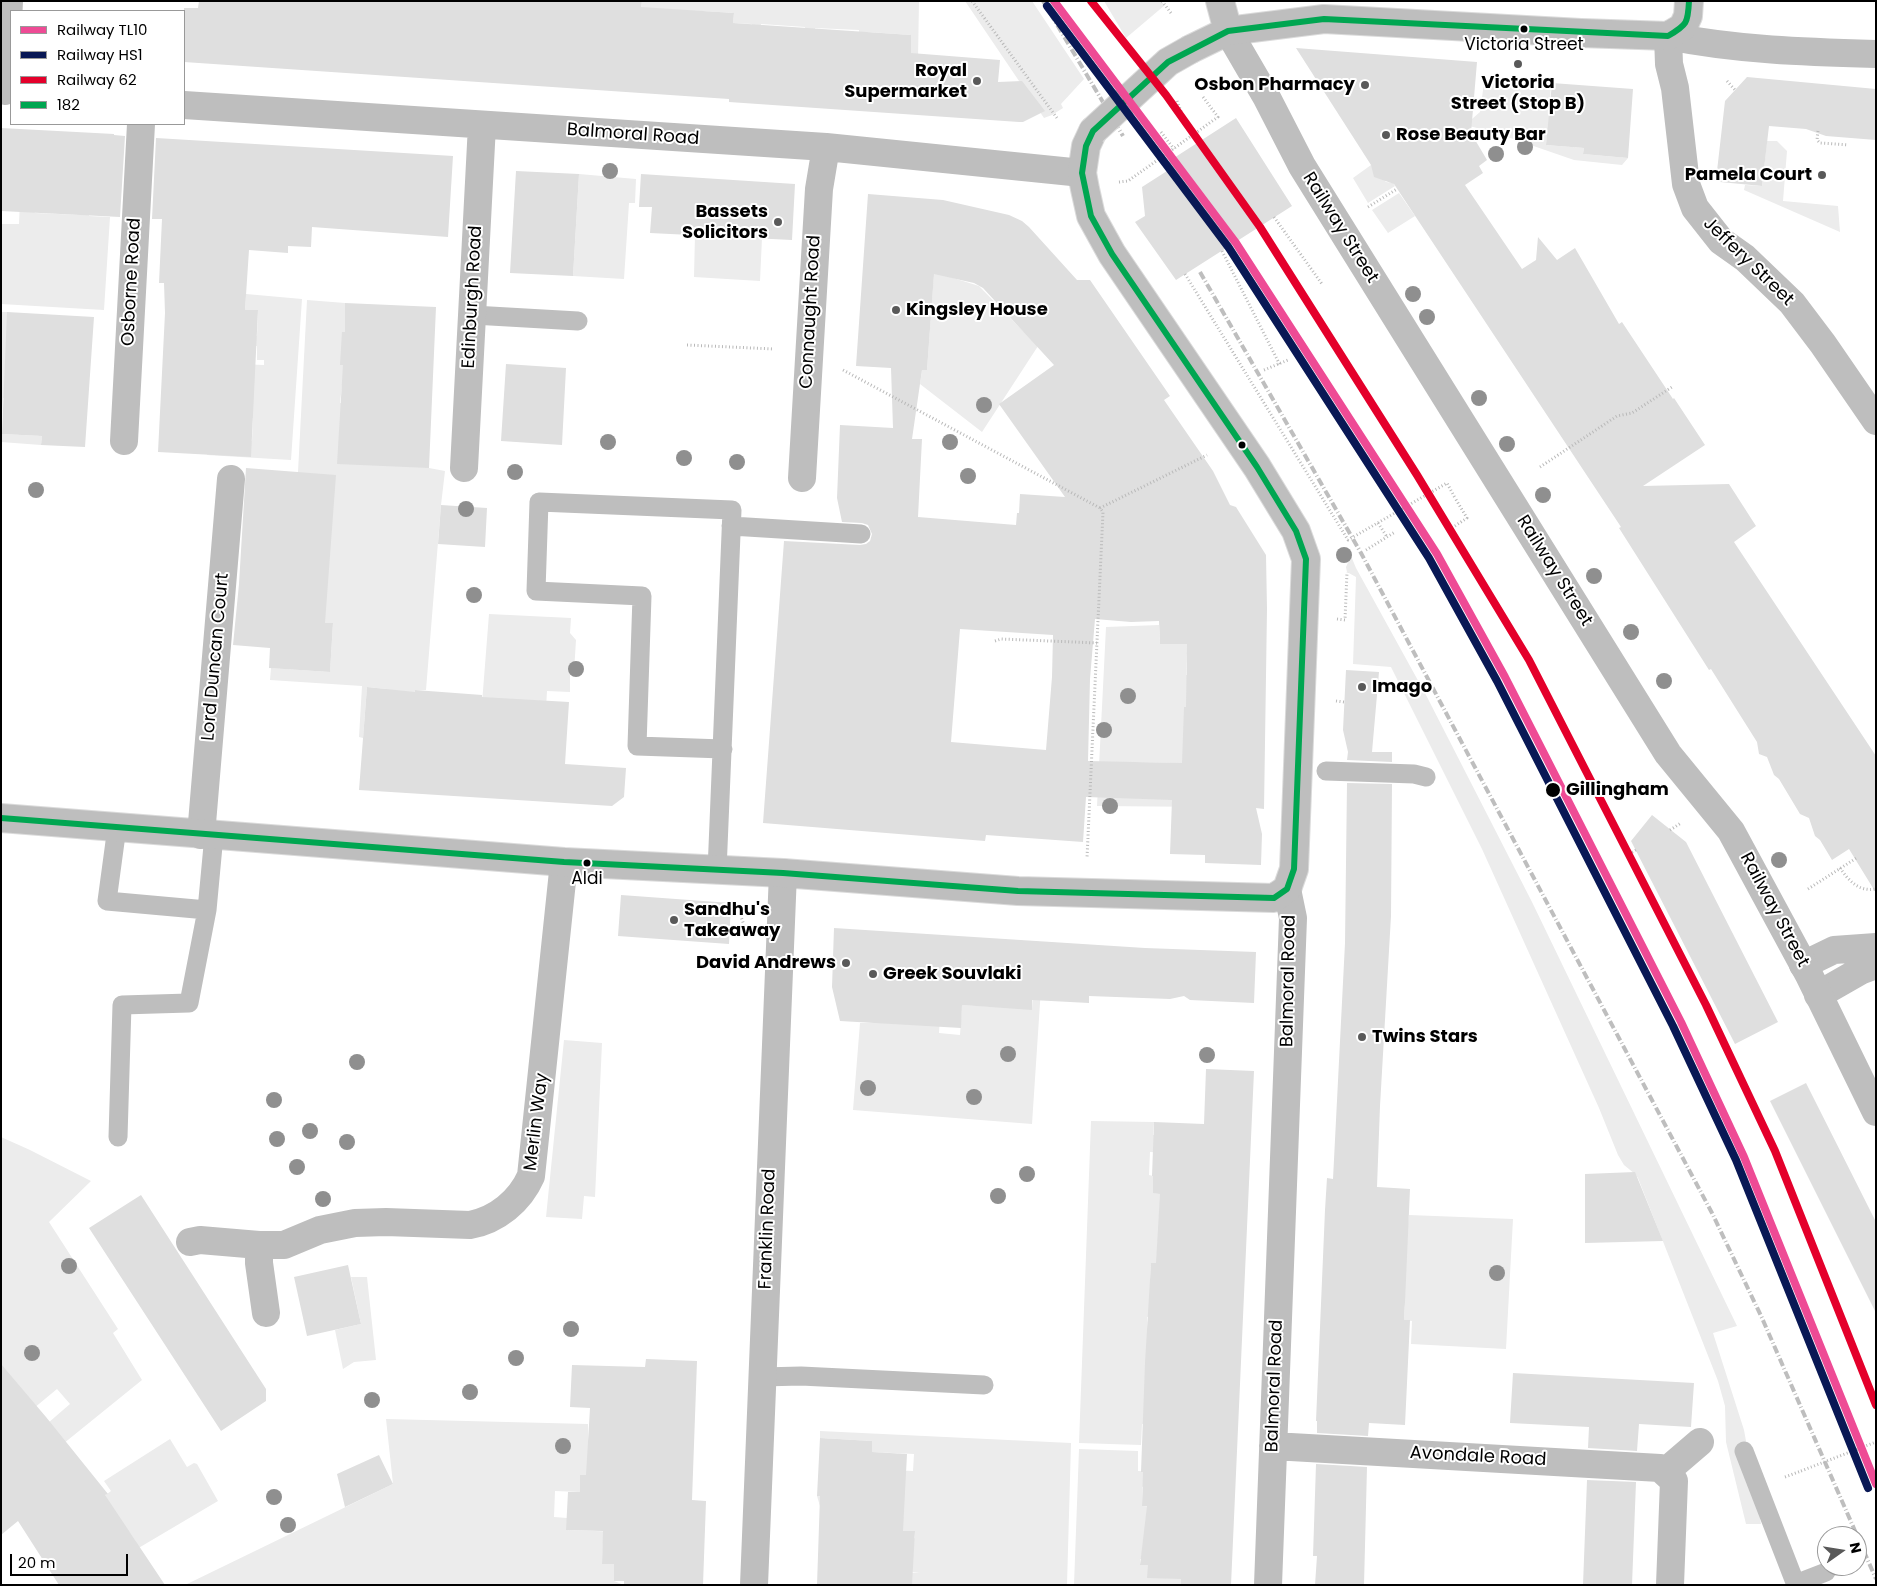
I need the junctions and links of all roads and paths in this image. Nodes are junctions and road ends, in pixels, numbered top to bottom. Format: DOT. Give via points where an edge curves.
graph roads {
  1 [pos="9,1"];
  2 [pos="972,1"];
  3 [pos="1162,1"];
  4 [pos="1220,1"];
  5 [pos="1689,1"];
  6 [pos="1171,13"];
  7 [pos="1228,31"];
  8 [pos="1668,36"];
  9 [pos="1876,54"];
  10 [pos="6,91"];
  11 [pos="1203,97"];
  12 [pos="185,105"];
  13 [pos="1057,118"];
  14 [pos="141,125"];
  15 [pos="482,126"];
  16 [pos="1818,131"];
  17 [pos="1160,132"];
  18 [pos="1848,145"];
  19 [pos="826,148"];
  20 [pos="1174,149"];
  21 [pos="1082,173"];
  22 [pos="1118,182"];
  23 [pos="1397,189"];
  24 [pos="1364,210"];
  25 [pos="1274,217"];
  26 [pos="1222,250"];
  27 [pos="1185,274"];
  28 [pos="1322,284"];
  29 [pos="473,315"];
  30 [pos="578,321"];
  31 [pos="688,345"];
  32 [pos="809,351"];
  33 [pos="1288,360"];
  34 [pos="1280,365"];
  35 [pos="837,367"];
  36 [pos="1264,370"];
  37 [pos="1672,387"];
  38 [pos="1876,421"];
  39 [pos="124,440"];
  40 [pos="1215,451"];
  41 [pos="1540,467"];
  42 [pos="464,468"];
  43 [pos="802,478"];
  44 [pos="231,479"];
  45 [pos="1100,508"];
  46 [pos="1378,522"];
  47 [pos="731,526"];
  48 [pos="1452,528"];
  49 [pos="1395,532"];
  50 [pos="861,534"];
  51 [pos="1387,537"];
  52 [pos="1366,550"];
  53 [pos="1347,572"];
  54 [pos="1345,620"];
  55 [pos="995,641"];
  56 [pos="1098,643"];
  57 [pos="723,749"];
  58 [pos="1326,771"];
  59 [pos="1426,777"];
  60 [pos="1,818"];
  61 [pos="1685,820"];
  62 [pos="117,827"];
  63 [pos="1670,830"];
  64 [pos="208,835"];
  65 [pos="1636,850"];
  66 [pos="1630,854"];
  67 [pos="1858,857"];
  68 [pos="564,862"];
  69 [pos="1087,864"];
  70 [pos="1840,868"];
  71 [pos="716,871"];
  72 [pos="783,873"];
  73 [pos="1871,884"];
  74 [pos="1286,889"];
  75 [pos="1876,889"];
  76 [pos="1808,890"];
  77 [pos="1870,890"];
  78 [pos="734,901"];
  79 [pos="207,910"];
  80 [pos="748,937"];
  81 [pos="1876,947"];
  82 [pos="1803,965"];
  83 [pos="1876,965"];
  84 [pos="1818,995"];
  85 [pos="1876,1112"];
  86 [pos="118,1137"];
  87 [pos="190,1242"];
  88 [pos="259,1245"];
  89 [pos="266,1313"];
  90 [pos="762,1377"];
  91 [pos="984,1385"];
  92 [pos="1700,1442"];
  93 [pos="1876,1442"];
  94 [pos="1274,1446"];
  95 [pos="1744,1451"];
  96 [pos="1669,1479"];
  97 [pos="1783,1479"];
  98 [pos="1817,1576"];
  99 [pos="1796,1584"];
  100 [pos="754,1585"];
  101 [pos="1268,1585"];
  102 [pos="1670,1585"];
  1 -- 10 [label="street"];
  2 -- 13 [label="path"];
  3 -- 6 [label="path"];
  4 -- 7 [label="street, Railway Street"];
  5 -- 8 [label="street" via="1683,27"];
  7 -- 8 [label="street" via="1324,19"];
  7 -- 21 [label="street, Balmoral Road, bridge" via="1168,62 1093,131 1086,146"];
  7 -- 82 [label="street, Railway Street" via="1302,166 1668,754 1731,831"];
  8 -- 9 [label="street" via="1742,48"];
  8 -- 38 [label="street, Jeffery Street" via="1686,184 1695,208 1721,241 1746,258 1792,303"];
  11 -- 20 [label="path" via="1218,117"];
  12 -- 15 [label="street, Balmoral Road"];
  14 -- 39 [label="street, Osborne Road"];
  15 -- 19 [label="street, Balmoral Road"];
  15 -- 29 [label="street, Edinburgh Road"];
  16 -- 18 [label="path" via="1820,143"];
  17 -- 20 [label="path"];
  19 -- 21 [label="street, Balmoral Road"];
  19 -- 32 [label="street, Connaught Road" via="819,189"];
  20 -- 22 [label="path" via="1128,181"];
  21 -- 74 [label="street, Balmoral Road" via="1091,216 1112,254 1257,467 1296,531 1306,559 1294,869"];
  23 -- 24 [label="path"];
  25 -- 28 [label="path"];
  26 -- 34 [label="path"];
  27 -- 46 [label="path, bridge" via="1348,540"];
  29 -- 30 [label="lane"];
  29 -- 42 [label="street, Edinburgh Road"];
  31 -- 32 [label="path"];
  32 -- 43 [label="street, Connaught Road"];
  33 -- 34 [label="path"];
  34 -- 36 [label="path"];
  35 -- 45 [label="path"];
  37 -- 41 [label="path" via="1632,413 1617,416"];
  40 -- 45 [label="path"];
  44 -- 64 [label="street, Lord Duncan Court"];
  45 -- 56 [label="path" via="1103,512"];
  46 -- 48 [label="path, bridge" via="1447,483 1467,518"];
  46 -- 51 [label="path"];
  47 -- 50 [label="lane"];
  47 -- 57 [label="lane"];
  47 -- 57 [label="lane" via="732,510 539,502 536,592 642,596 637,746"];
  49 -- 51 [label="path"];
  51 -- 52 [label="path"];
  53 -- 54 [label="path"];
  55 -- 56 [label="path"];
  56 -- 69 [label="path"];
  57 -- 71 [label="lane"];
  58 -- 59 [label="lane"];
  60 -- 62 [label="street"];
  61 -- 63 [label="path"];
  62 -- 64 [label="street"];
  62 -- 79 [label="lane" via="107,901"];
  64 -- 68 [label="street"];
  64 -- 79 [label="lane"];
  65 -- 66 [label="path"];
  67 -- 70 [label="path"];
  68 -- 71 [label="street"];
  68 -- 88 [label="street, Merlin Way" via="531,1176 519,1197 499,1214 470,1226 355,1223 320,1230 284,1245"];
  70 -- 76 [label="path"];
  70 -- 77 [label="path" via="1854,886"];
  71 -- 72 [label="street"];
  72 -- 74 [label="street" via="1018,891 1274,898"];
  72 -- 90 [label="street, Franklin Road"];
  73 -- 77 [label="path"];
  74 -- 94 [label="street, Balmoral Road" via="1293,918"];
  75 -- 77 [label="path"];
  78 -- 80 [label="path"];
  79 -- 86 [label="lane" via="189,1003 122,1004"];
  81 -- 82 [label="street" via="1834,950"];
  82 -- 84 [label="street, Railway Street"];
  83 -- 84 [label="street"];
  84 -- 85 [label="street, Railway Street"];
  87 -- 88 [label="street, Merlin Way"];
  88 -- 89 [label="street"];
  90 -- 91 [label="lane"];
  90 -- 100 [label="street, Franklin Road"];
  92 -- 96 [label="street"];
  93 -- 97 [label="path, bridge"];
  94 -- 96 [label="street, Avondale Road" via="1658,1467"];
  94 -- 101 [label="street, Balmoral Road"];
  95 -- 99 [label="lane"];
  96 -- 102 [label="street"];
  98 -- 99 [label="lane"];
}
